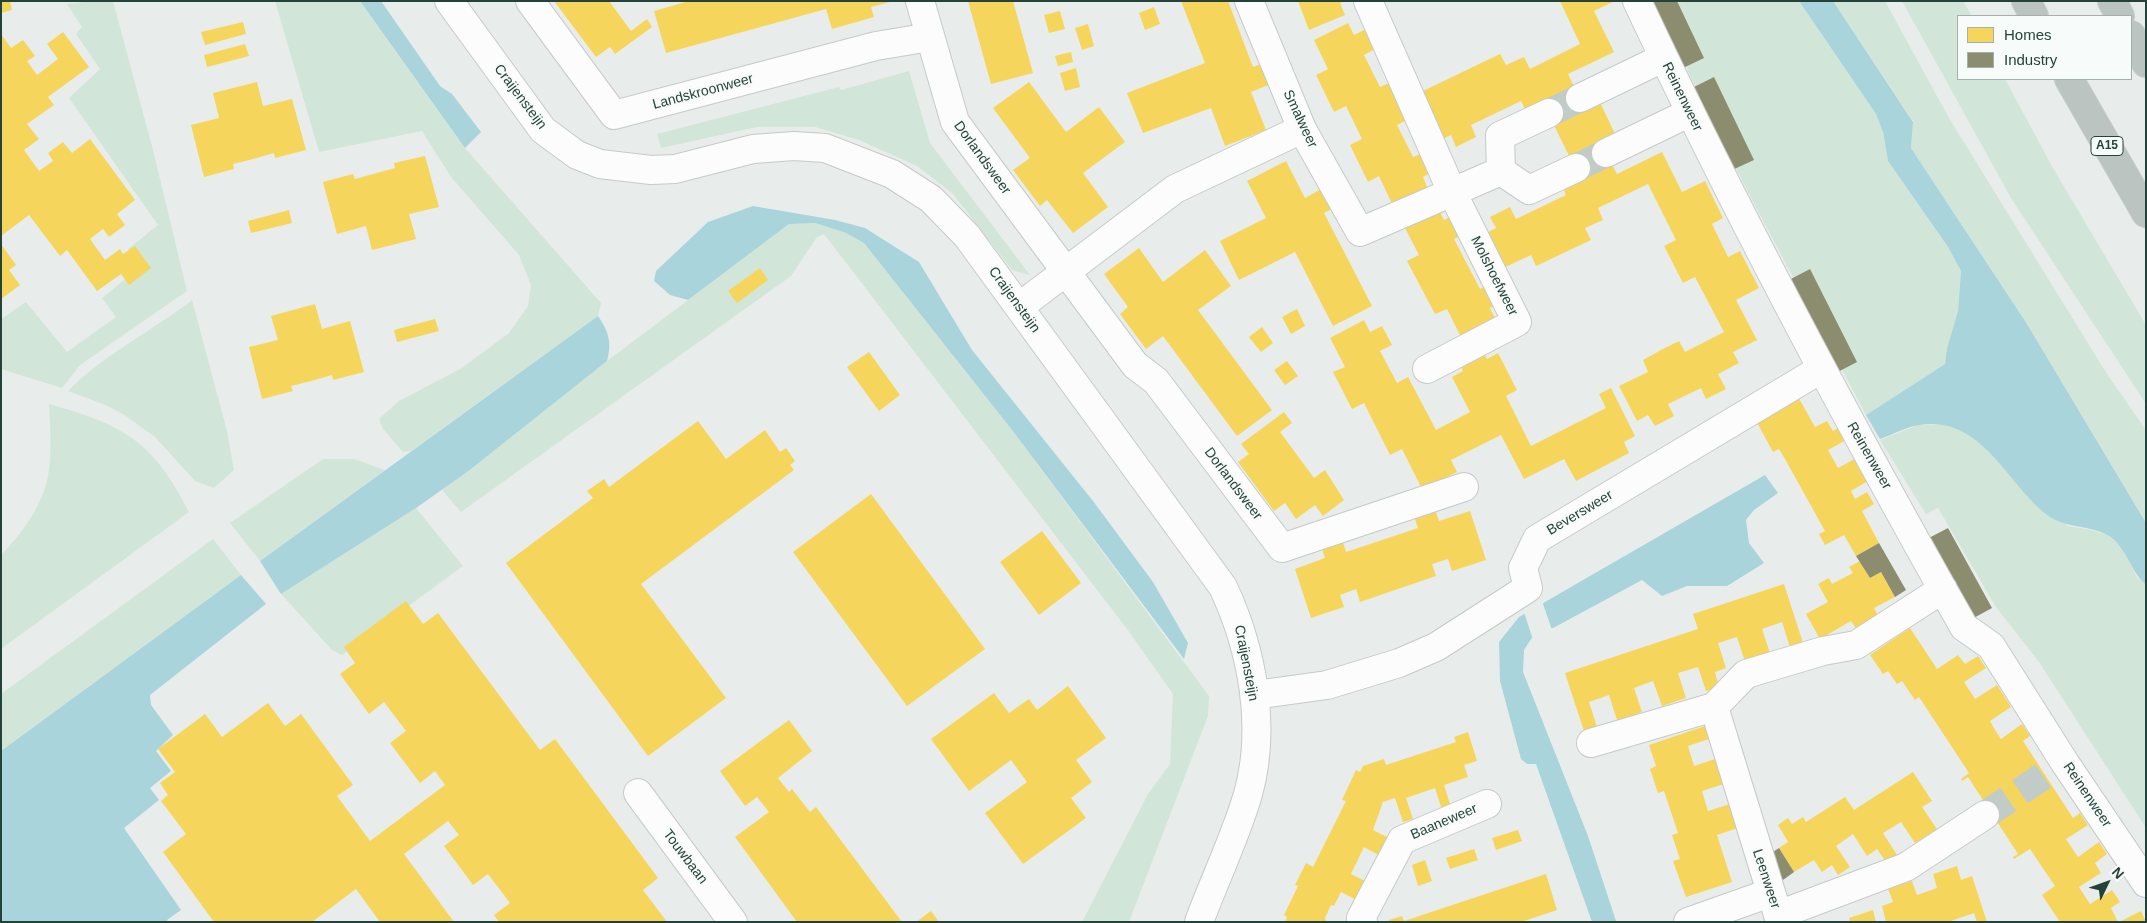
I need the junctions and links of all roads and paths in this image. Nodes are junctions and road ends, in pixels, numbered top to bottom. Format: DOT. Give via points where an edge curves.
graph roads {
  1 [pos="449,1"];
  2 [pos="530,1"];
  3 [pos="920,1"];
  4 [pos="1249,1"];
  5 [pos="1368,1"];
  6 [pos="1637,1"];
  7 [pos="2026,1"];
  8 [pos="2112,1"];
  9 [pos="2033,15"];
  10 [pos="2119,15"];
  11 [pos="930,37"];
  12 [pos="2132,38"];
  13 [pos="1663,58"];
  14 [pos="2146,63"];
  15 [pos="2070,80"];
  16 [pos="1580,98"];
  17 [pos="1549,113"];
  18 [pos="1689,113"];
  19 [pos="1302,129"];
  20 [pos="1606,153"];
  21 [pos="1576,168"];
  22 [pos="1501,170"];
  23 [pos="1452,192"];
  24 [pos="2146,213"];
  25 [pos="1065,271"];
  26 [pos="1019,307"];
  27 [pos="1427,369"];
  28 [pos="1821,369"];
  29 [pos="1464,487"];
  30 [pos="1943,590"];
  31 [pos="1255,695"];
  32 [pos="1714,707"];
  33 [pos="1591,743"];
  34 [pos="638,793"];
  35 [pos="1488,804"];
  36 [pos="1986,815"];
  37 [pos="2146,883"];
  38 [pos="1776,910"];
  39 [pos="733,922"];
  40 [pos="1199,922"];
  41 [pos="1363,922"];
  42 [pos="1688,922"];
  1 -- 26 [label="street, Craijensteijn" via="543,130 577,155 600,164 651,170 675,169 754,149 794,146 825,148 849,156 892,174 930,199 967,236"];
  2 -- 11 [label="street, Landskroonweer" via="614,114 876,46"];
  3 -- 11 [label="street, Dorlandsweer"];
  4 -- 19 [label="street, Smalweer"];
  5 -- 23 [label="street, Molshoefweer"];
  6 -- 13 [label="street, Reinenweer"];
  7 -- 9 [label="highway"];
  8 -- 10 [label="highway"];
  11 -- 25 [label="street, Dorlandsweer" via="955,122"];
  12 -- 14 [label="highway"];
  13 -- 16 [label="street"];
  13 -- 18 [label="street, Reinenweer"];
  15 -- 24 [label="highway, A15"];
  17 -- 22 [label="street" via="1500,136"];
  18 -- 20 [label="street"];
  18 -- 28 [label="street, Reinenweer"];
  19 -- 23 [label="street, Smalweer" via="1360,232"];
  19 -- 25 [label="street" via="1175,189"];
  21 -- 22 [label="street" via="1529,190"];
  22 -- 23 [label="street"];
  23 -- 27 [label="street, Molshoefweer" via="1517,322"];
  25 -- 26 [label="street"];
  25 -- 29 [label="street, Dorlandsweer" via="1135,365 1156,381 1282,548"];
  26 -- 31 [label="street, Craijensteijn" via="1222,587 1245,645"];
  28 -- 30 [label="street, Reinenweer"];
  28 -- 31 [label="street, Beversweer" via="1537,539 1523,568 1528,588 1436,647 1399,663 1327,685"];
  30 -- 32 [label="street" via="1856,645 1823,651 1746,674"];
  30 -- 37 [label="street, Reinenweer" via="1964,627 1991,646 2056,768"];
  31 -- 40 [label="street, Craijensteijn" via="1255,750 1248,794"];
  32 -- 33 [label="street"];
  32 -- 38 [label="street, Leenweer"];
  34 -- 39 [label="street, Touwbaan"];
  35 -- 41 [label="street, Baaneweer" via="1402,840 1362,918"];
  36 -- 38 [label="street, Leenweer" via="1906,868"];
  38 -- 42 [label="street"];
}
